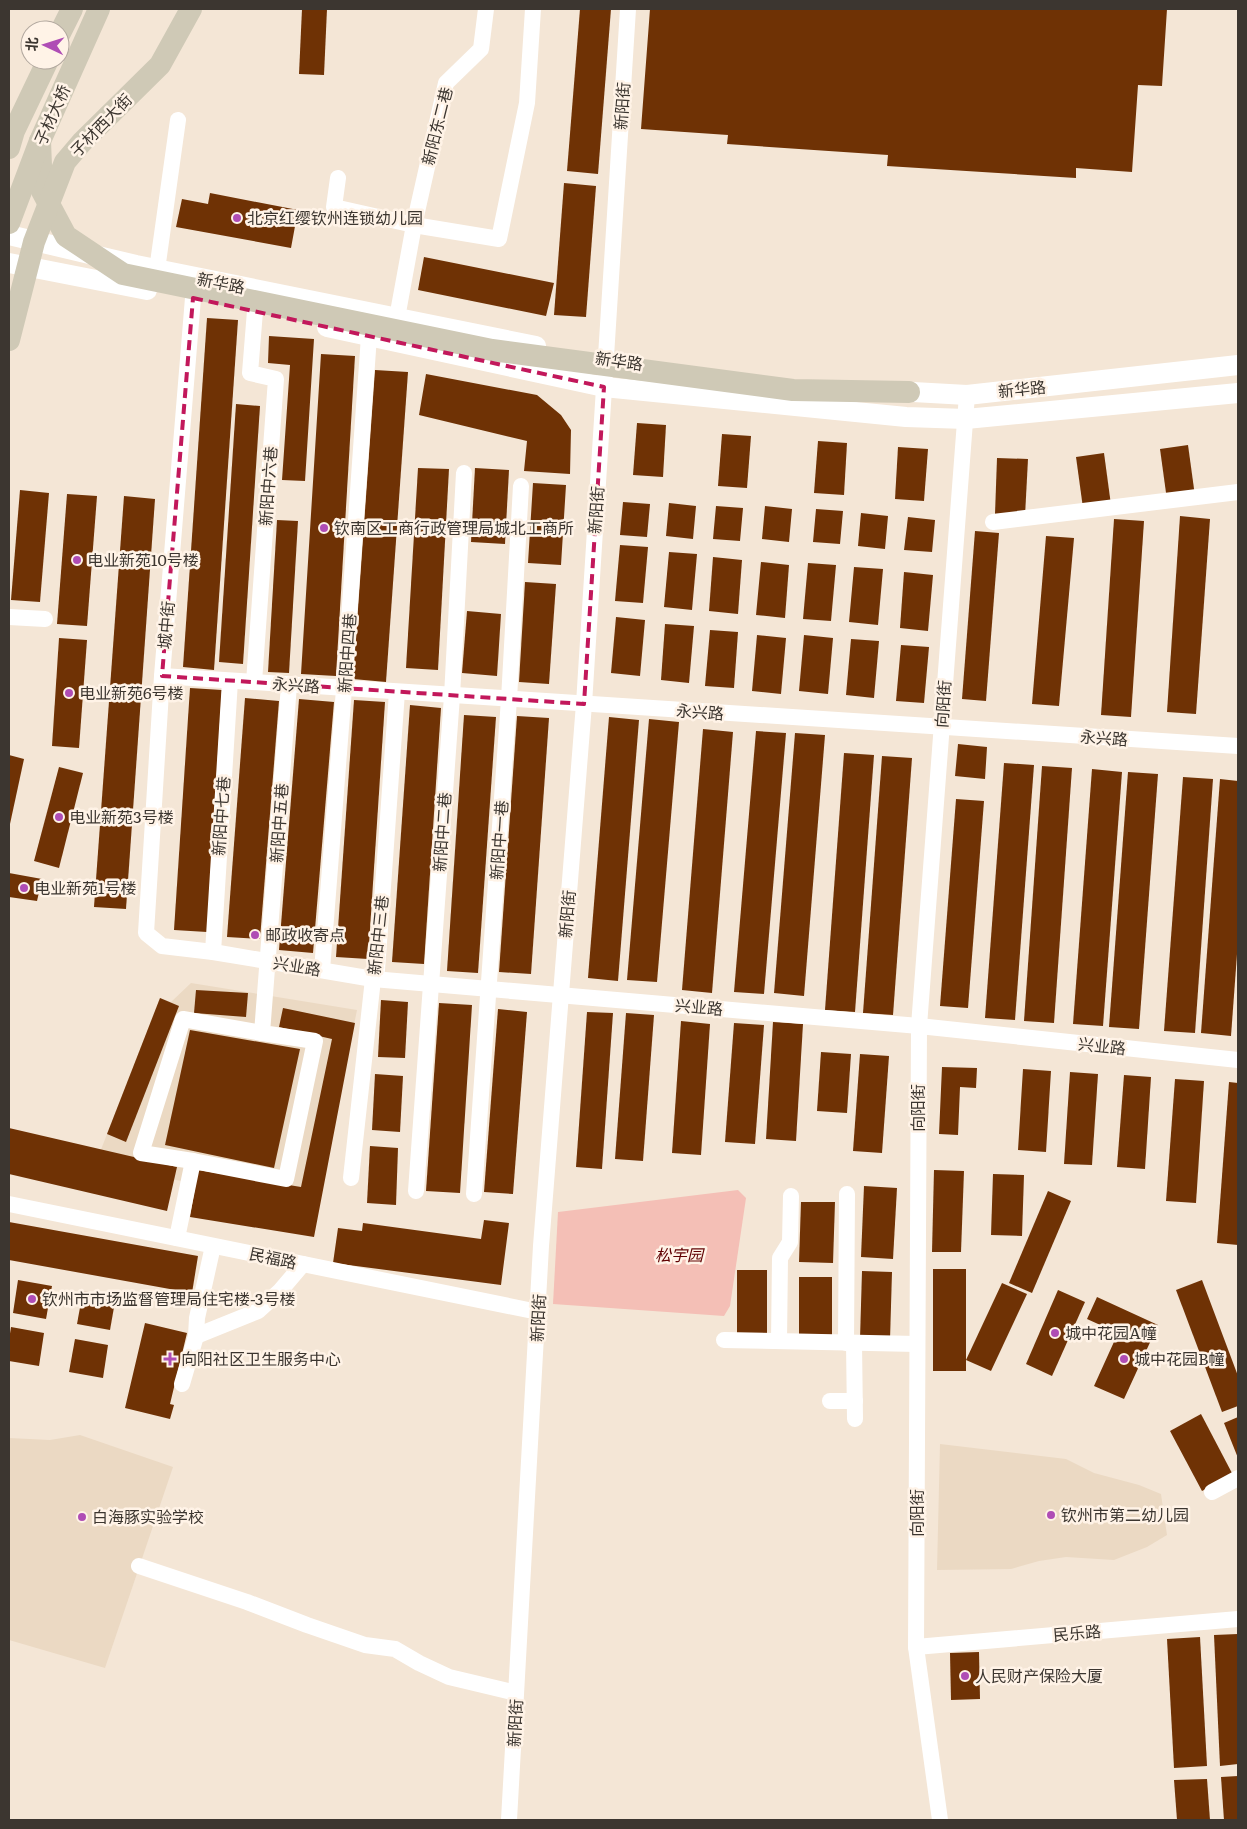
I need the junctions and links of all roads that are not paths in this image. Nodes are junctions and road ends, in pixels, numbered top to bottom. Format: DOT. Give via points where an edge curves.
graph roads {
  1 [pos="99,9"];
  2 [pos="191,9"];
  3 [pos="486,9"];
  4 [pos="533,9"];
  5 [pos="628,9"];
  6 [pos="43,70"];
  7 [pos="178,120"];
  8 [pos="11,138"];
  9 [pos="40,141"];
  10 [pos="338,178"];
  11 [pos="9,223"];
  12 [pos="414,225"];
  13 [pos="9,235"];
  14 [pos="34,242"];
  15 [pos="19,265"];
  16 [pos="157,270"];
  17 [pos="193,298"];
  18 [pos="255,311"];
  19 [pos="397,318"];
  20 [pos="368,336"];
  21 [pos="9,340"];
  22 [pos="605,360"];
  23 [pos="1238,365"];
  24 [pos="604,387"];
  25 [pos="909,392"];
  26 [pos="1238,393"];
  27 [pos="967,396"];
  28 [pos="966,419"];
  29 [pos="464,473"];
  30 [pos="520,486"];
  31 [pos="1238,492"];
  32 [pos="993,522"];
  33 [pos="9,617"];
  34 [pos="46,620"];
  35 [pos="162,676"];
  36 [pos="230,681"];
  37 [pos="254,682"];
  38 [pos="289,685"];
  39 [pos="344,688"];
  40 [pos="397,692"];
  41 [pos="452,696"];
  42 [pos="509,699"];
  43 [pos="584,704"];
  44 [pos="941,728"];
  45 [pos="1238,746"];
  46 [pos="162,946"];
  47 [pos="213,952"];
  48 [pos="268,961"];
  49 [pos="322,970"];
  50 [pos="373,978"];
  51 [pos="432,984"];
  52 [pos="488,989"];
  53 [pos="561,995"];
  54 [pos="919,1026"];
  55 [pos="262,1033"];
  56 [pos="1238,1060"];
  57 [pos="193,1161"];
  58 [pos="351,1178"];
  59 [pos="416,1191"];
  60 [pos="474,1194"];
  61 [pos="847,1194"];
  62 [pos="791,1196"];
  63 [pos="9,1204"];
  64 [pos="177,1238"];
  65 [pos="213,1246"];
  66 [pos="303,1264"];
  67 [pos="538,1312"];
  68 [pos="196,1336"];
  69 [pos="724,1340"];
  70 [pos="779,1341"];
  71 [pos="850,1343"];
  72 [pos="917,1344"];
  73 [pos="182,1384"];
  74 [pos="830,1401"];
  75 [pos="855,1401"];
  76 [pos="855,1420"];
  77 [pos="1238,1478"];
  78 [pos="1212,1492"];
  79 [pos="139,1566"];
  80 [pos="1238,1619"];
  81 [pos="916,1648"];
  82 [pos="516,1693"];
  83 [pos="509,1820"];
  84 [pos="940,1820"];
  1 -- 9 [label="main road, 子材大桥"];
  2 -- 14 [label="main road, 子材西大街" via="160,64 65,162"];
  3 -- 12 [label="street, 新阳东二巷" via="481,49 446,83"];
  4 -- 12 [label="street" via="527,103 498,239"];
  5 -- 22 [label="street, 新阳街"];
  6 -- 8 [label="main road, 子材大桥"];
  7 -- 16 [label="street"];
  9 -- 11 [label="main road, 子材大桥"];
  9 -- 25 [label="main road" via="42,191 66,236 123,274 492,350 793,390"];
  10 -- 12 [label="street" via="334,207"];
  12 -- 19 [label="street, 新阳东二巷"];
  13 -- 14 [label="street, 新华路"];
  14 -- 15 [label="main road, 子材西大街"];
  14 -- 16 [label="street, 新华路"];
  15 -- 17 [label="street, 新华路"];
  15 -- 21 [label="main road, 子材西大街"];
  16 -- 19 [label="street, 新华路"];
  17 -- 18 [label="street, 新华路"];
  17 -- 35 [label="street, 城中街"];
  18 -- 20 [label="street, 新华路"];
  18 -- 37 [label="street, 新阳中六巷" via="250,373 276,379"];
  19 -- 22 [label="street, 新华路"];
  20 -- 24 [label="street, 新华路"];
  20 -- 39 [label="street, 新阳中四巷"];
  22 -- 24 [label="street, 新阳街"];
  22 -- 25 [label="street, 新华路"];
  23 -- 27 [label="street, 新华路"];
  24 -- 28 [label="street, 新华路" via="906,417"];
  24 -- 43 [label="street, 新阳街"];
  25 -- 27 [label="street, 新华路"];
  26 -- 28 [label="street, 新华路"];
  27 -- 28 [label="street, 向阳街"];
  28 -- 44 [label="street, 向阳街"];
  29 -- 41 [label="street, 新阳中二巷"];
  30 -- 42 [label="street, 新阳中一巷"];
  31 -- 32 [label="street"];
  33 -- 34 [label="street"];
  35 -- 36 [label="street, 永兴路"];
  35 -- 46 [label="street, 城中街" via="146,933"];
  36 -- 37 [label="street, 永兴路"];
  36 -- 47 [label="street, 新阳中七巷"];
  37 -- 38 [label="street, 永兴路"];
  38 -- 39 [label="street, 永兴路"];
  38 -- 48 [label="street, 新阳中五巷"];
  39 -- 40 [label="street, 永兴路"];
  39 -- 49 [label="street, 新阳中四巷"];
  40 -- 41 [label="street, 永兴路"];
  40 -- 50 [label="street, 新阳中三巷" via="377,970"];
  41 -- 42 [label="street, 永兴路"];
  41 -- 51 [label="street, 新阳中二巷"];
  42 -- 43 [label="street, 永兴路"];
  42 -- 52 [label="street, 新阳中一巷"];
  43 -- 44 [label="street, 永兴路"];
  43 -- 53 [label="street, 新阳街"];
  44 -- 45 [label="street, 永兴路"];
  44 -- 54 [label="street, 向阳街"];
  46 -- 47 [label="street, 兴业路"];
  47 -- 48 [label="street, 兴业路"];
  48 -- 49 [label="street, 兴业路"];
  48 -- 55 [label="street, 新阳中五巷"];
  49 -- 50 [label="street, 兴业路"];
  50 -- 51 [label="street, 兴业路"];
  50 -- 58 [label="street, 新阳中三巷"];
  51 -- 52 [label="street, 兴业路"];
  51 -- 59 [label="street, 新阳中二巷"];
  52 -- 53 [label="street, 兴业路"];
  52 -- 60 [label="street, 新阳中一巷"];
  53 -- 54 [label="street, 兴业路"];
  53 -- 67 [label="street, 新阳街"];
  54 -- 56 [label="street, 兴业路"];
  54 -- 72 [label="street, 向阳街"];
  55 -- 57 [label="street" via="183,1018 141,1153"];
  55 -- 57 [label="street" via="314,1041 286,1179"];
  57 -- 64 [label="street"];
  61 -- 71 [label="street"];
  62 -- 70 [label="street" via="790,1242 780,1258"];
  63 -- 64 [label="street, 民福路"];
  64 -- 65 [label="street, 民福路"];
  65 -- 66 [label="street, 民福路"];
  65 -- 68 [label="street"];
  66 -- 67 [label="street, 民福路"];
  66 -- 68 [label="street" via="258,1311"];
  67 -- 82 [label="street, 新阳街"];
  68 -- 73 [label="street"];
  69 -- 70 [label="street"];
  70 -- 71 [label="street"];
  71 -- 72 [label="street"];
  71 -- 75 [label="street"];
  72 -- 81 [label="street, 向阳街"];
  74 -- 75 [label="street"];
  75 -- 76 [label="street"];
  77 -- 78 [label="street"];
  79 -- 82 [label="street" via="365,1645 395,1649 449,1677"];
  80 -- 81 [label="street, 民乐路"];
  81 -- 84 [label="street, 向阳街"];
  82 -- 83 [label="street, 新阳街"];
}
